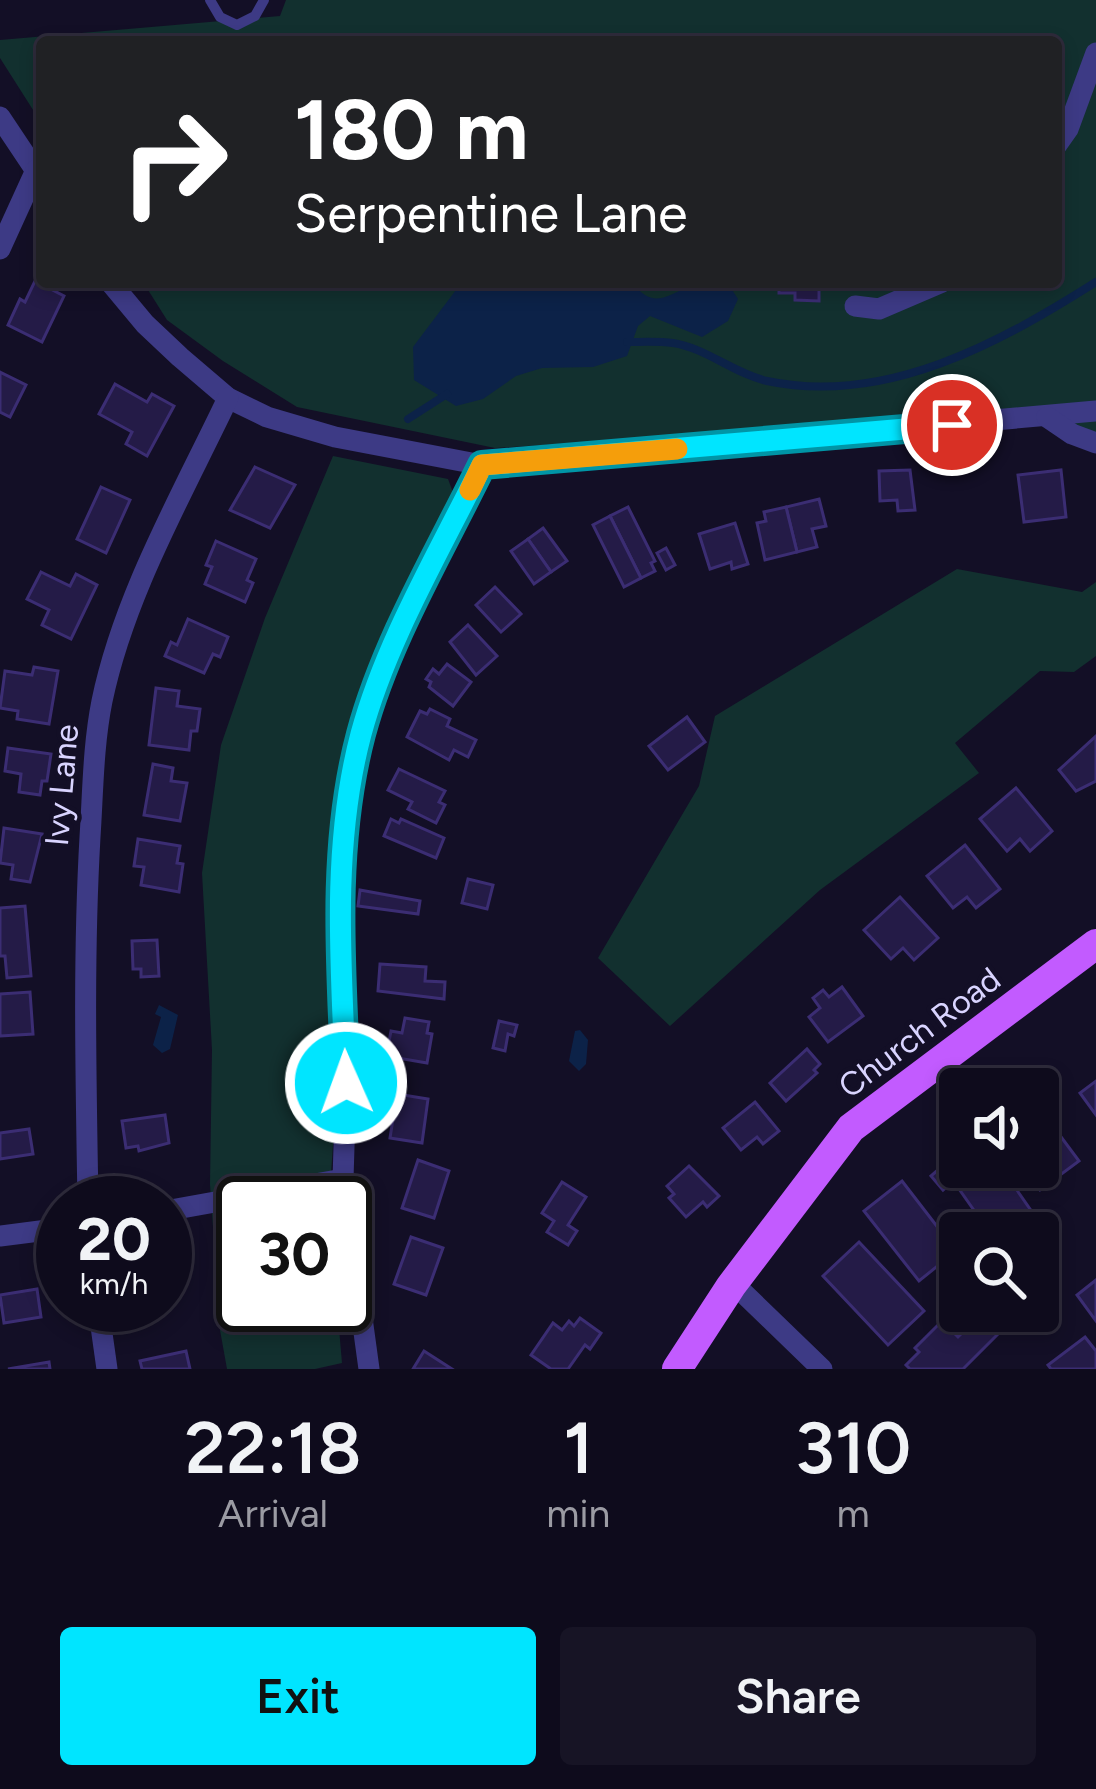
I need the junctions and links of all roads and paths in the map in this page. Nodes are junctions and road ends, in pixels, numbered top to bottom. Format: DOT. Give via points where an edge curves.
graph roads {
  1 [pos="264,0"];
  2 [pos="208,1"];
  3 [pos="1096,52"];
  4 [pos="0,117"];
  5 [pos="1062,138"];
  6 [pos="36,171"];
  7 [pos="36,181"];
  8 [pos="0,249"];
  9 [pos="115,288"];
  10 [pos="928,288"];
  11 [pos="855,306"];
  12 [pos="229,398"];
  13 [pos="1096,411"];
  14 [pos="1047,417"];
  15 [pos="1096,443"];
  16 [pos="482,465"];
  17 [pos="1096,944"];
  18 [pos="88,1176"];
  19 [pos="343,1176"];
  20 [pos="36,1231"];
  21 [pos="0,1236"];
  22 [pos="733,1283"];
  23 [pos="102,1332"];
  24 [pos="363,1332"];
  25 [pos="107,1369"];
  26 [pos="368,1369"];
  27 [pos="677,1369"];
  28 [pos="822,1369"];
  1 -- 2 [label="lane" via="237,26"];
  3 -- 5 [label="street"];
  4 -- 6 [label="street"];
  7 -- 8 [label="street"];
  9 -- 12 [label="street"];
  10 -- 11 [label="street" via="879,309"];
  12 -- 16 [label="street" via="293,427"];
  12 -- 18 [label="street, Ivy Lane" via="151,561 102,700 84,929"];
  13 -- 14 [label="street"];
  14 -- 15 [label="street"];
  14 -- 16 [label="street"];
  16 -- 19 [label="street" via="394,650 355,758 339,918"];
  17 -- 22 [label="main road, Church Road" via="851,1128"];
  20 -- 21 [label="street"];
  22 -- 27 [label="main road, Church Road"];
  22 -- 28 [label="street"];
  23 -- 25 [label="street"];
  24 -- 26 [label="street"];
}
